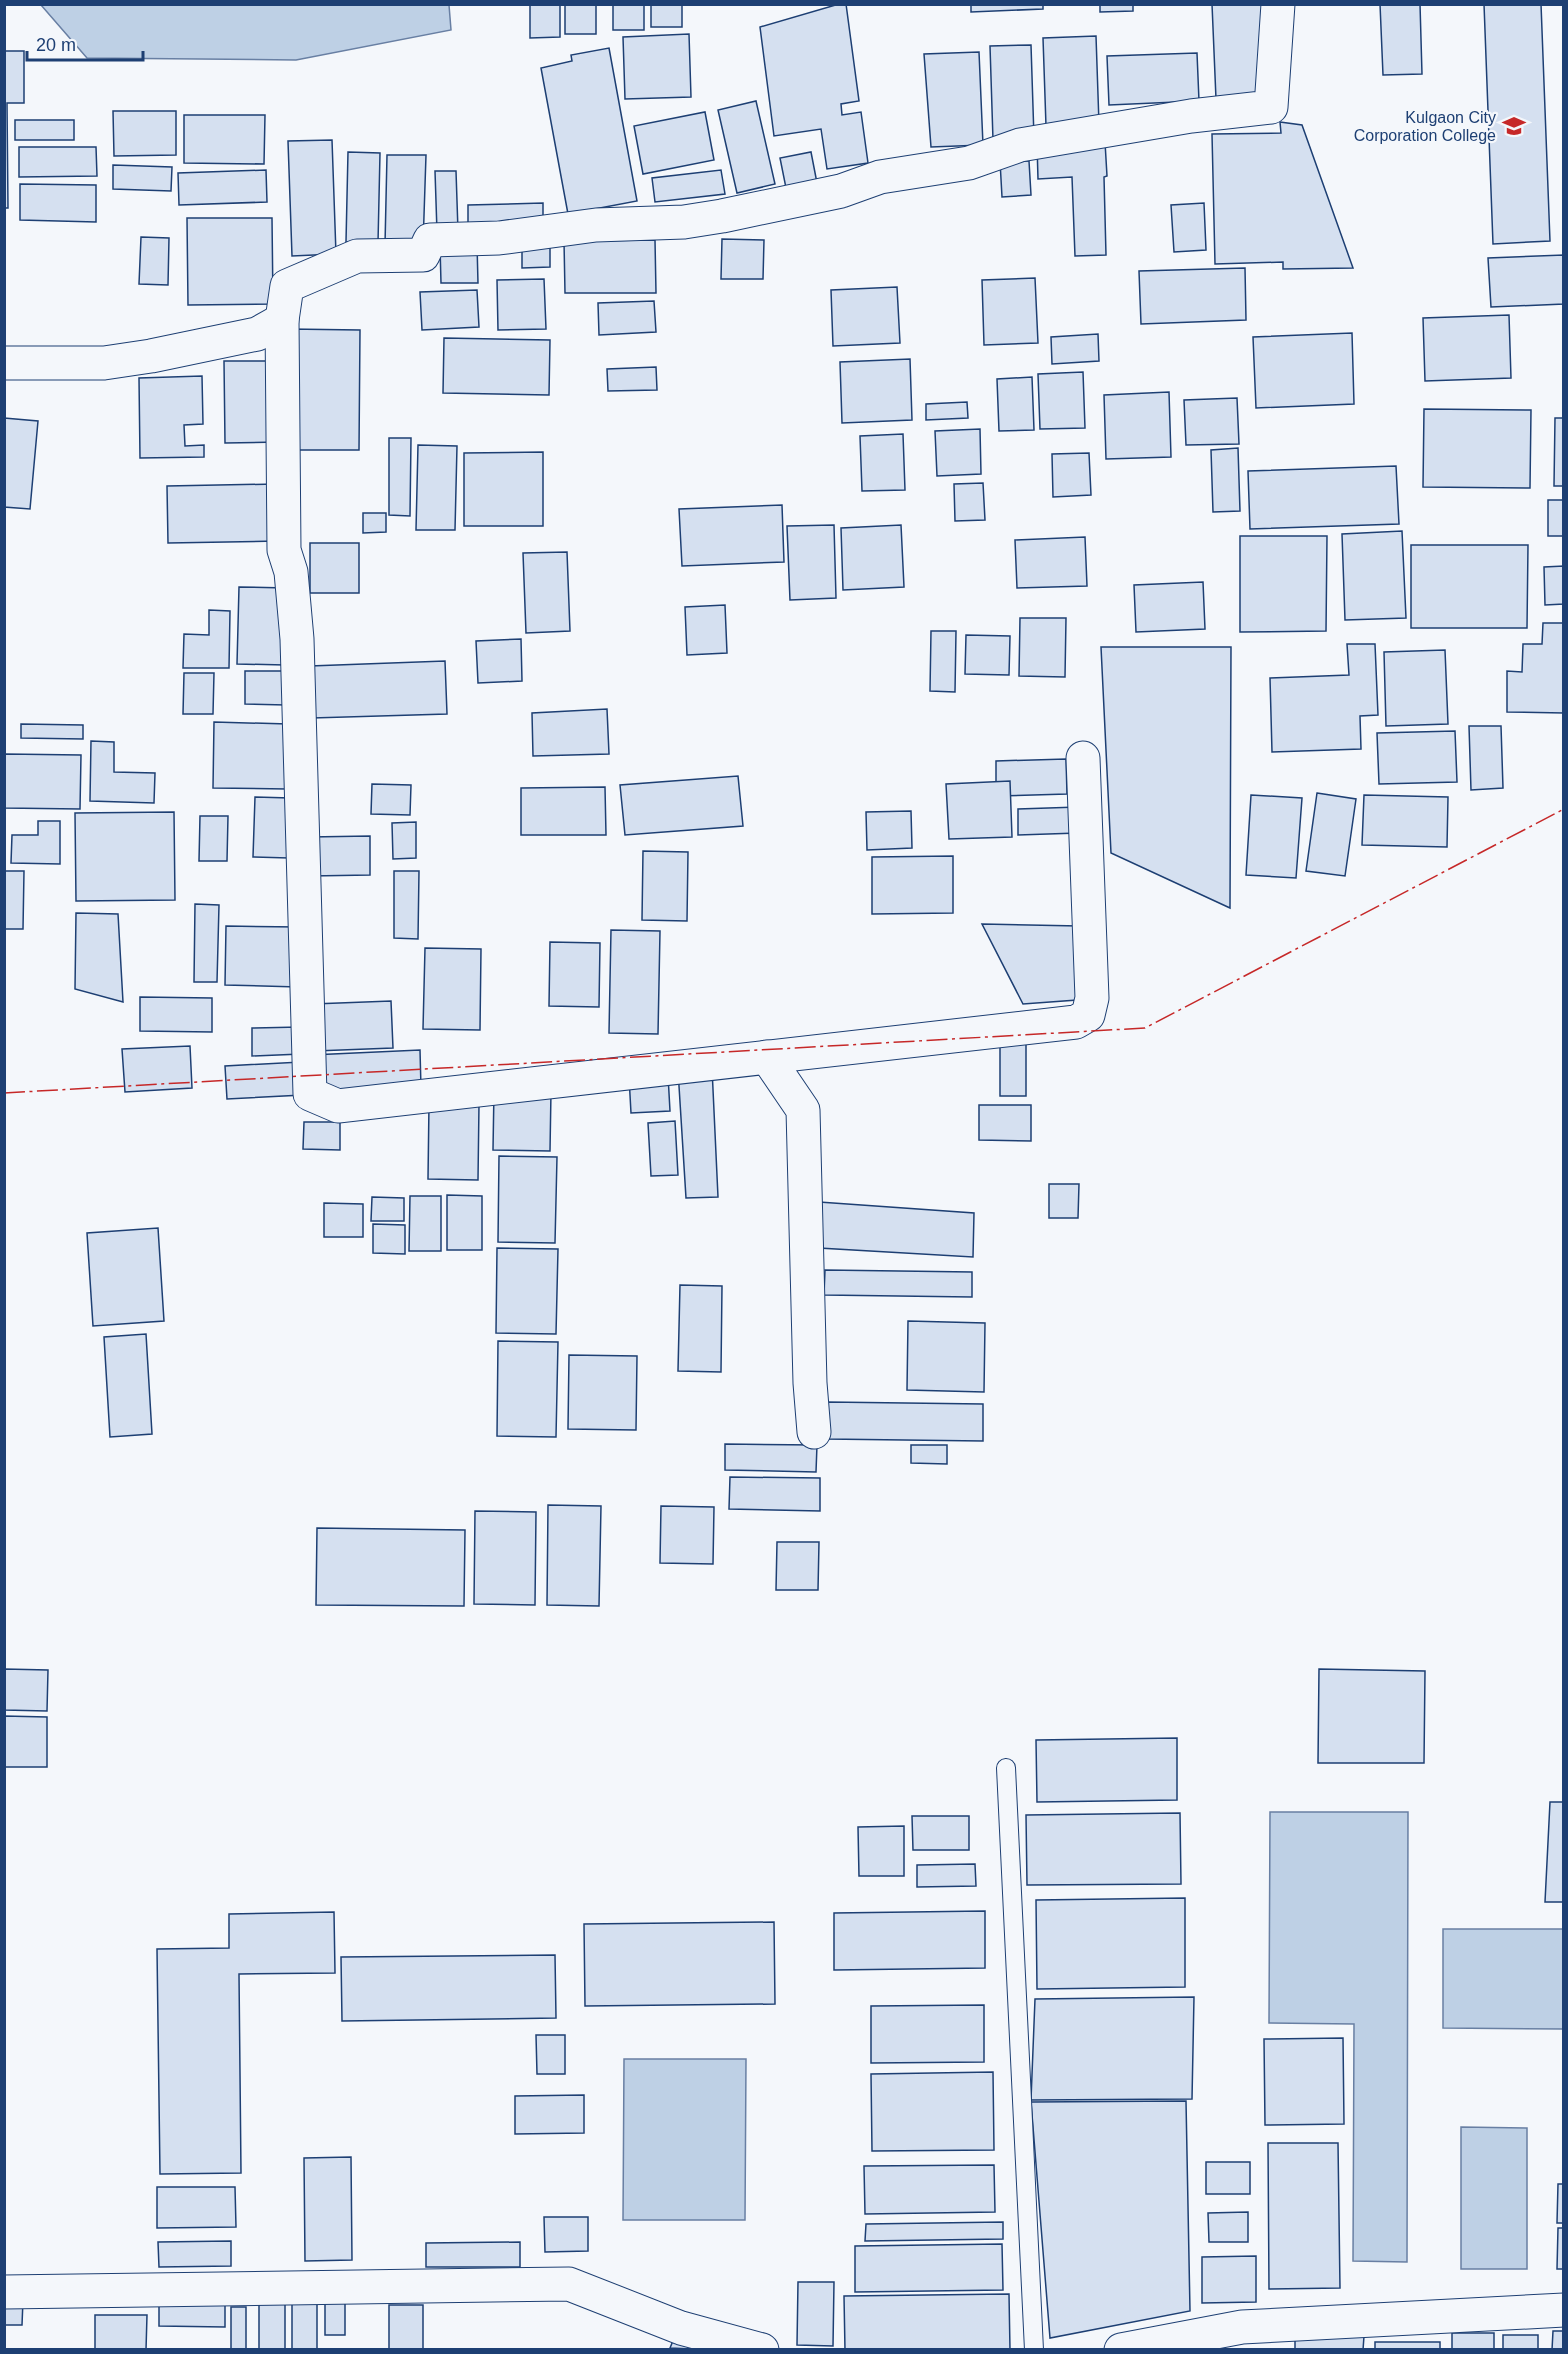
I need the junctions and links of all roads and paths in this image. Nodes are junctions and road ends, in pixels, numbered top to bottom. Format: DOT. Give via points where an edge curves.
graph roads {
  1 [pos="1278,4"];
  2 [pos="282,320"];
  3 [pos="4,363"];
  4 [pos="1083,758"];
  5 [pos="767,1057"];
  6 [pos="814,1432"];
  7 [pos="1006,1768"];
  8 [pos="4,2292"];
  9 [pos="1563,2310"];
  10 [pos="762,2349"];
  11 [pos="1034,2349"];
  12 [pos="1121,2349"];
  1 -- 2 [label="street" via="1271,107 1020,144 969,164 880,177 841,191 722,216 684,222 596,225 498,238 429,240 423,255 357,256 287,286"];
  2 -- 3 [label="street" via="257,334 151,356 104,363"];
  2 -- 5 [label="street" via="284,550 291,572 297,639 310,1094 338,1106"];
  4 -- 5 [label="street" via="1092,998 1088,1015 1076,1022"];
  5 -- 6 [label="street" via="803,1110"];
  7 -- 11 [label="lane"];
  8 -- 10 [label="street" via="569,2284 681,2328"];
  9 -- 12 [label="street" via="1242,2327"];
}
